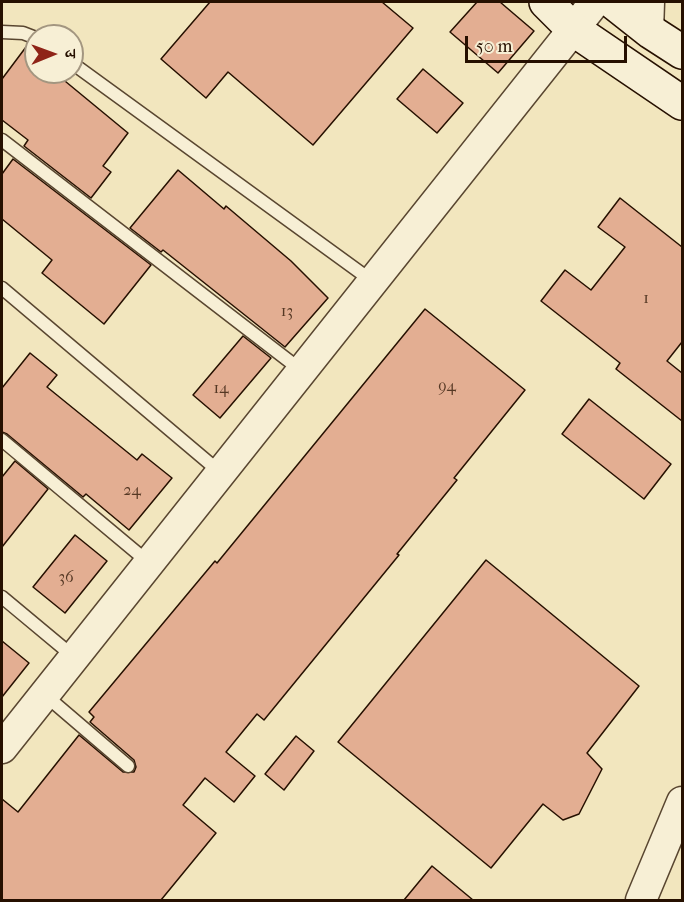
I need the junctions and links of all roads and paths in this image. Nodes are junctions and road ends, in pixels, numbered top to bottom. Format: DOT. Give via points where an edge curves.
graph roads {
  1 [pos="546,2"];
  2 [pos="595,2"];
  3 [pos="613,2"];
  4 [pos="652,17"];
  5 [pos="573,29"];
  6 [pos="2,32"];
  7 [pos="24,33"];
  8 [pos="682,52"];
  9 [pos="84,72"];
  10 [pos="682,104"];
  11 [pos="2,140"];
  12 [pos="372,282"];
  13 [pos="2,288"];
  14 [pos="302,371"];
  15 [pos="2,440"];
  16 [pos="221,473"];
  17 [pos="149,563"];
  18 [pos="2,597"];
  19 [pos="74,657"];
  20 [pos="44,694"];
  21 [pos="2,748"];
  22 [pos="128,766"];
  23 [pos="682,802"];
  24 [pos="682,844"];
  25 [pos="641,900"];
  26 [pos="659,900"];
  1 -- 5 [label="main road"];
  2 -- 5 [label="street"];
  3 -- 4 [label="main road"];
  4 -- 8 [label="main road"];
  5 -- 10 [label="main road"];
  5 -- 12 [label="street"];
  6 -- 7 [label="lane"];
  9 -- 12 [label="lane"];
  11 -- 14 [label="lane"];
  12 -- 14 [label="street"];
  13 -- 16 [label="lane"];
  14 -- 16 [label="street"];
  15 -- 17 [label="lane"];
  16 -- 17 [label="street"];
  17 -- 19 [label="street"];
  18 -- 19 [label="lane"];
  19 -- 20 [label="street"];
  20 -- 21 [label="street"];
  20 -- 22 [label="lane"];
  23 -- 25 [label="street"];
  24 -- 26 [label="street"];
}
